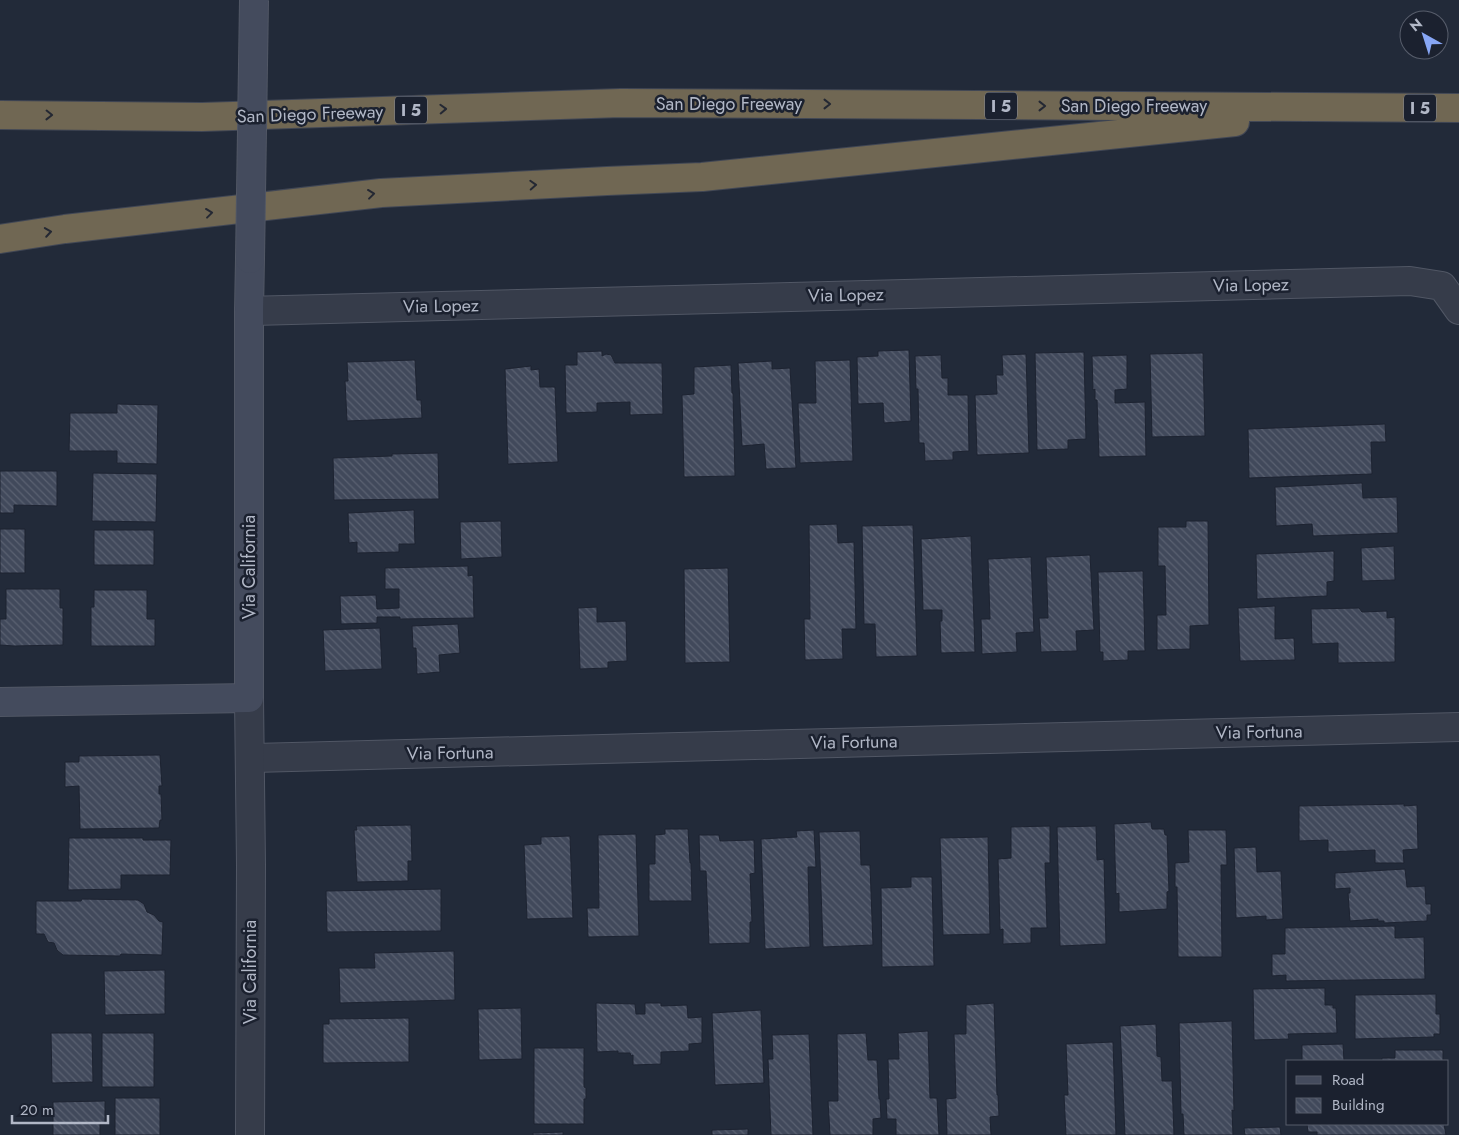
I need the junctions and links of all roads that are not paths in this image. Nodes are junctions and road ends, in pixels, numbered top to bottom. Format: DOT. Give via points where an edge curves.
graph roads {
  1 [pos="254,0"];
  2 [pos="1381,108"];
  3 [pos="1459,108"];
  4 [pos="0,115"];
  5 [pos="0,240"];
  6 [pos="1459,310"];
  7 [pos="248,311"];
  8 [pos="249,698"];
  9 [pos="0,702"];
  10 [pos="1459,727"];
  11 [pos="250,758"];
  12 [pos="250,1135"];
  1 -- 7 [label="main road, Via California, bridge"];
  2 -- 3 [label="highway, San Diego Freeway / I 5"];
  4 -- 2 [label="highway, San Diego Freeway / I 5, one-way" via="202,117 621,103"];
  5 -- 2 [label="highway, one-way" via="65,229 381,193 702,178"];
  6 -- 7 [label="street, Via Lopez" via="1442,286 1410,280"];
  7 -- 8 [label="main road, Via California"];
  8 -- 9 [label="main road"];
  8 -- 11 [label="street, Via California"];
  10 -- 11 [label="street, Via Fortuna"];
  11 -- 12 [label="street, Via California"];
}
